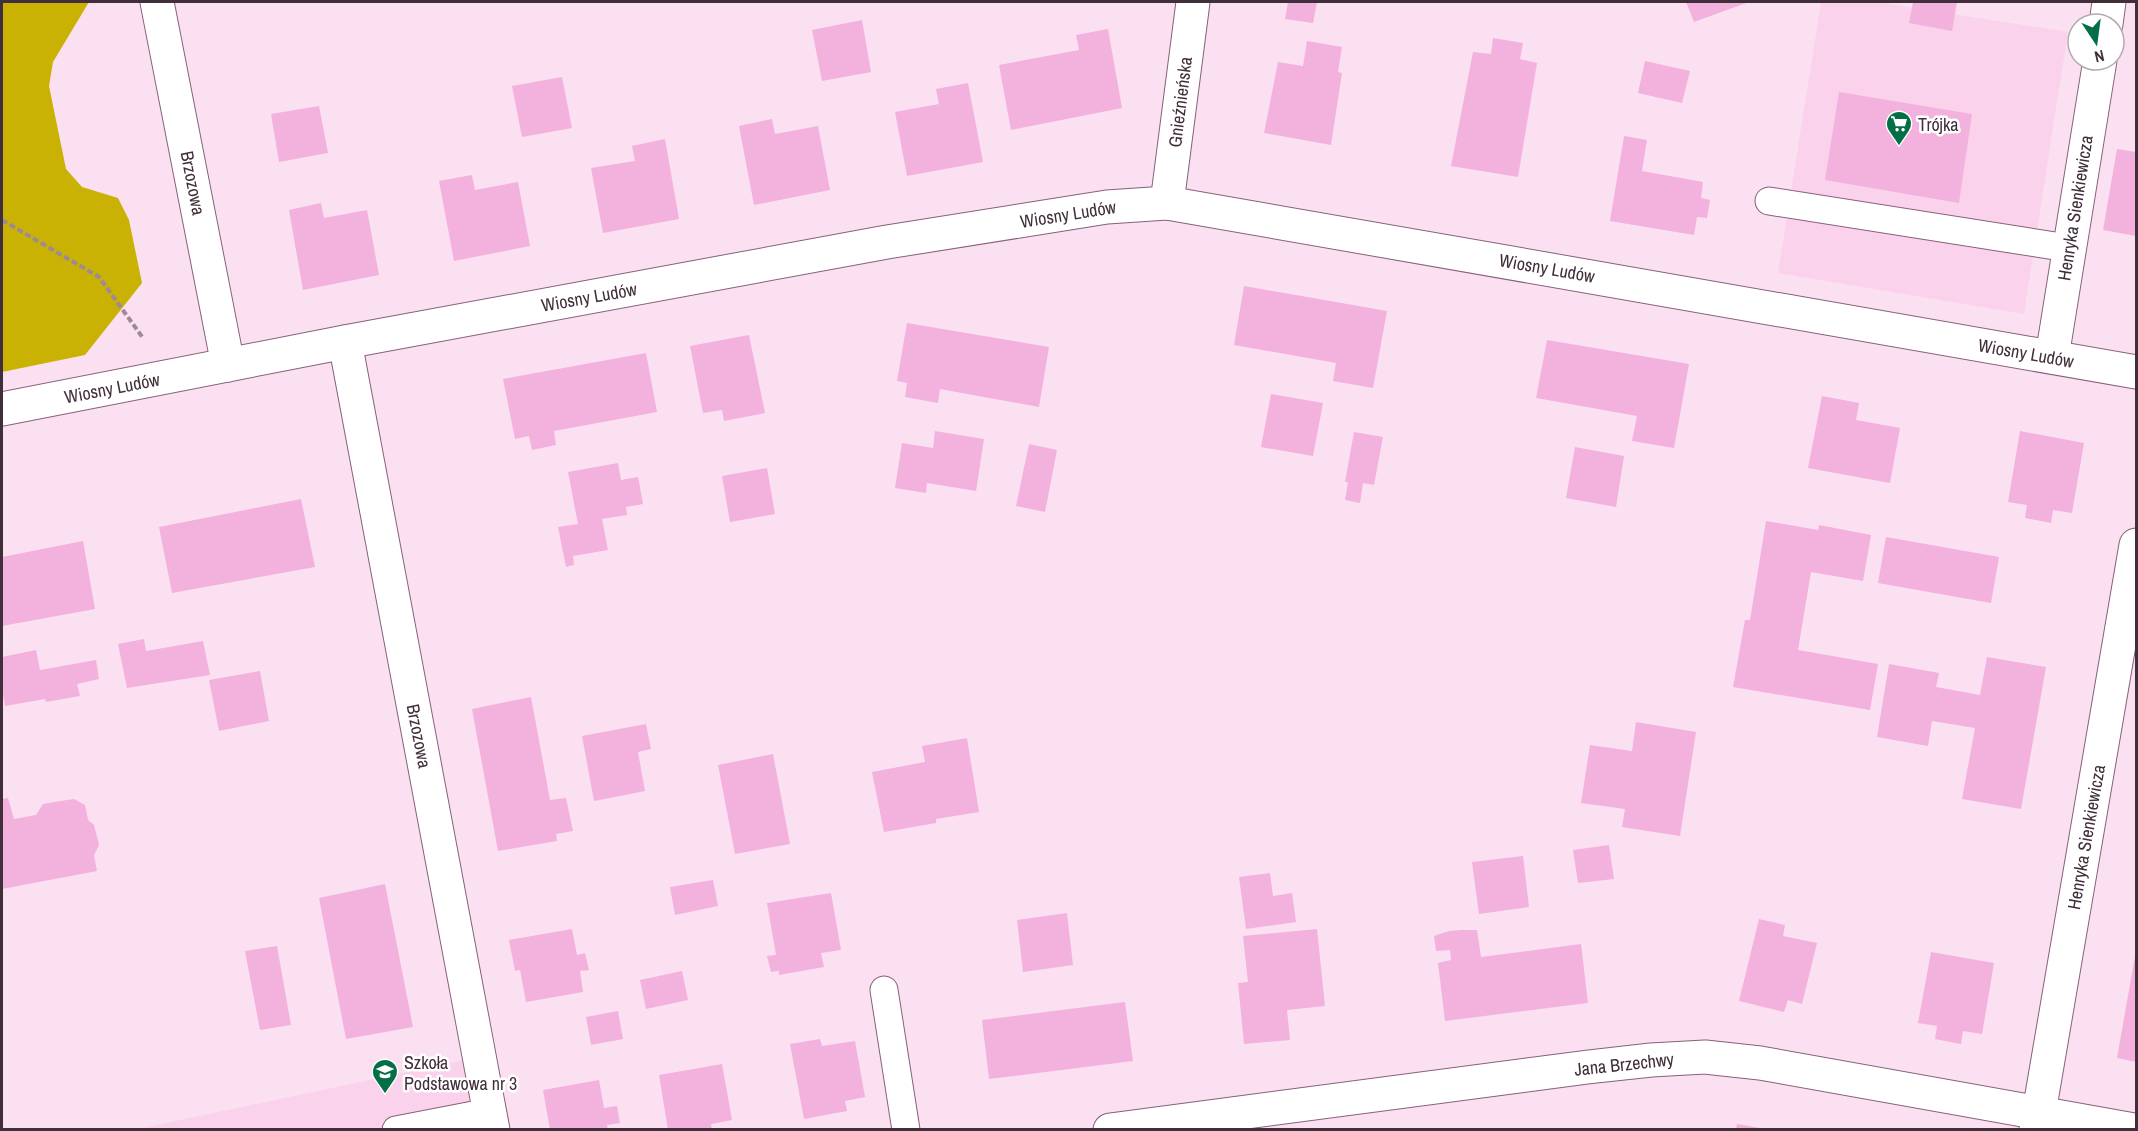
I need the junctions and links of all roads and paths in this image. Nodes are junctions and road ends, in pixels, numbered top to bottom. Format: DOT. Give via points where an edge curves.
graph roads {
  1 [pos="157,2"];
  2 [pos="1193,2"];
  3 [pos="2098,72"];
  4 [pos="1769,201"];
  5 [pos="1167,203"];
  6 [pos="2,220"];
  7 [pos="2068,248"];
  8 [pos="144,339"];
  9 [pos="345,342"];
  10 [pos="2052,357"];
  11 [pos="228,365"];
  12 [pos="2136,372"];
  13 [pos="2,409"];
  14 [pos="2136,545"];
  15 [pos="884,990"];
  16 [pos="491,1121"];
  17 [pos="2038,1121"];
  18 [pos="396,1130"];
  19 [pos="906,1130"];
  20 [pos="1110,1130"];
  21 [pos="2134,1130"];
  1 -- 11 [label="street, Brzozowa"];
  2 -- 5 [label="street, Gnieźnieńska"];
  3 -- 7 [label="street, Henryka Sienkiewicza"];
  4 -- 7 [label="lane"];
  5 -- 9 [label="street, Wiosny Ludów" via="1107,207 887,242"];
  5 -- 10 [label="street, Wiosny Ludów"];
  6 -- 8 [label="path" via="99,277"];
  7 -- 10 [label="street, Henryka Sienkiewicza"];
  9 -- 11 [label="street, Wiosny Ludów"];
  9 -- 16 [label="street, Brzozowa"];
  10 -- 12 [label="street, Wiosny Ludów"];
  11 -- 13 [label="street, Wiosny Ludów"];
  14 -- 17 [label="street, Henryka Sienkiewicza"];
  15 -- 19 [label="lane"];
  16 -- 18 [label="lane"];
  17 -- 20 [label="street, Jana Brzechwy" via="1772,1065 1705,1057 1588,1067"];
  17 -- 21 [label="street, Jana Brzechwy"];
}
